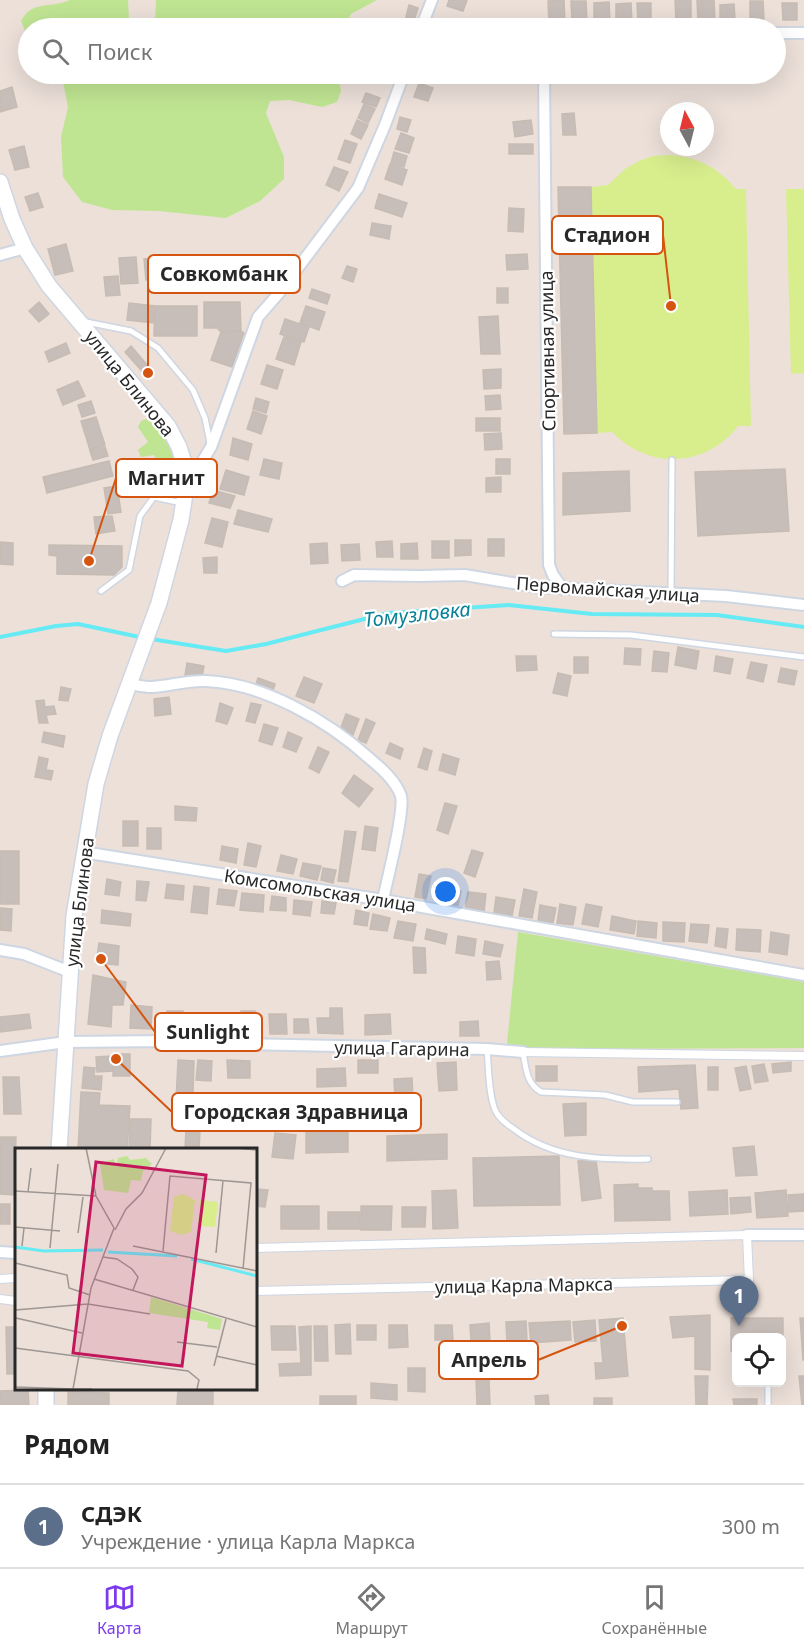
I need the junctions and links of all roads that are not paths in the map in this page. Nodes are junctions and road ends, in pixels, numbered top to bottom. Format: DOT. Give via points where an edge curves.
graph roads {
  1 [pos="432,0"];
  2 [pos="425,18"];
  3 [pos="786,33"];
  4 [pos="804,33"];
  5 [pos="400,84"];
  6 [pos="544,84"];
  7 [pos="0,182"];
  8 [pos="25,248"];
  9 [pos="0,255"];
  10 [pos="81,322"];
  11 [pos="211,447"];
  12 [pos="672,460"];
  13 [pos="186,487"];
  14 [pos="184,503"];
  15 [pos="342,581"];
  16 [pos="563,589"];
  17 [pos="101,591"];
  18 [pos="671,594"];
  19 [pos="804,605"];
  20 [pos="554,634"];
  21 [pos="804,657"];
  22 [pos="129,684"];
  23 [pos="83,852"];
  24 [pos="382,900"];
  25 [pos="0,950"];
  26 [pos="70,972"];
  27 [pos="804,975"];
  28 [pos="66,1042"];
  29 [pos="487,1049"];
  30 [pos="0,1051"];
  31 [pos="523,1053"];
  32 [pos="804,1056"];
  33 [pos="677,1102"];
  34 [pos="59,1148"];
  35 [pos="648,1159"];
  36 [pos="747,1235"];
  37 [pos="804,1235"];
  38 [pos="256,1248"];
  39 [pos="0,1252"];
  40 [pos="15,1253"];
  41 [pos="15,1278"];
  42 [pos="0,1279"];
  43 [pos="256,1291"];
  44 [pos="0,1299"];
  45 [pos="15,1300"];
  46 [pos="768,1387"];
  47 [pos="768,1405"];
  1 -- 2 [label="street"];
  3 -- 4 [label="street"];
  5 -- 11 [label="street" via="358,188 258,317"];
  6 -- 16 [label="street, Спортивная улица" via="549,565"];
  7 -- 8 [label="main road, улица Блинова"];
  8 -- 9 [label="street"];
  8 -- 10 [label="main road, улица Блинова" via="49,286"];
  10 -- 11 [label="lane" via="131,331 158,348 193,390 205,418"];
  10 -- 13 [label="main road, улица Блинова" via="168,426 185,467"];
  11 -- 13 [label="street"];
  12 -- 18 [label="lane"];
  13 -- 14 [label="main road, улица Блинова"];
  14 -- 17 [label="lane" via="154,497 140,516 129,570"];
  14 -- 22 [label="main road, улица Блинова" via="159,603"];
  15 -- 16 [label="street, Первомайская улица" via="354,575 465,575"];
  16 -- 18 [label="street, Первомайская улица"];
  18 -- 19 [label="street, Первомайская улица"];
  20 -- 21 [label="lane" via="630,635"];
  22 -- 23 [label="main road, улица Блинова" via="96,784"];
  22 -- 24 [label="street" via="150,687 205,680 238,685 305,711 352,742 384,771 401,798"];
  23 -- 24 [label="street, Комсомольская улица"];
  23 -- 26 [label="main road, улица Блинова"];
  24 -- 27 [label="street, Комсомольская улица"];
  25 -- 26 [label="street" via="24,954"];
  26 -- 28 [label="main road, улица Блинова"];
  28 -- 29 [label="street, улица Гагарина"];
  28 -- 30 [label="street, улица Гагарина"];
  28 -- 34 [label="main road, улица Блинова"];
  29 -- 31 [label="street, улица Гагарина"];
  29 -- 35 [label="lane" via="495,1110 499,1118 527,1140 565,1154"];
  31 -- 32 [label="street, улица Гагарина"];
  31 -- 33 [label="lane" via="529,1080 541,1092 605,1095 633,1102"];
  36 -- 37 [label="street"];
  36 -- 38 [label="street"];
  36 -- 43 [label="street, улица Карла Маркса" via="748,1280"];
  39 -- 40 [label="street"];
  41 -- 42 [label="street"];
  44 -- 45 [label="street"];
  46 -- 47 [label="lane"];
}
